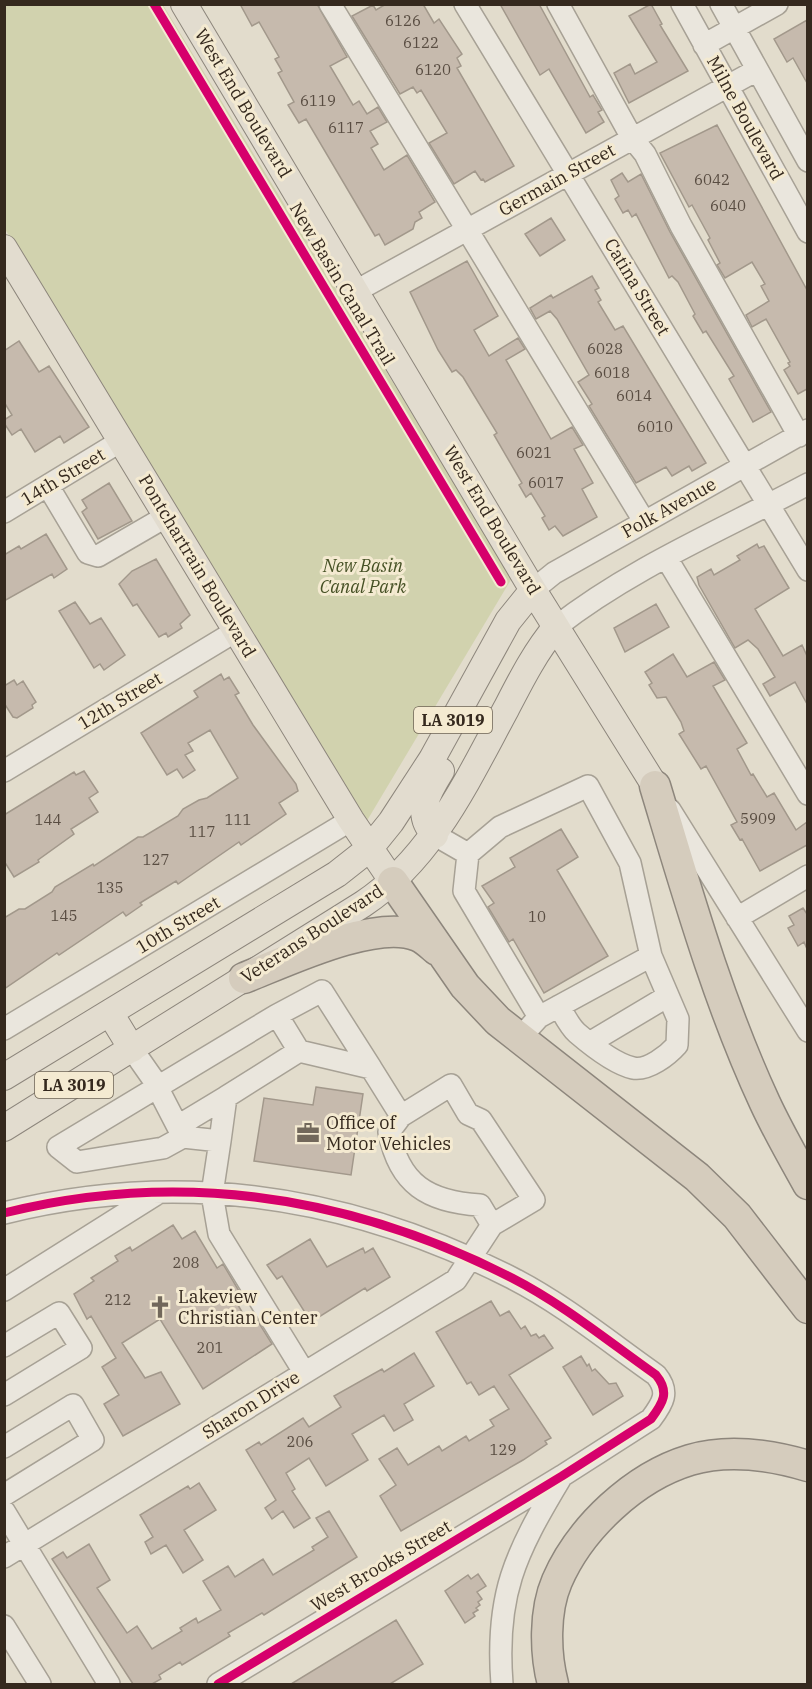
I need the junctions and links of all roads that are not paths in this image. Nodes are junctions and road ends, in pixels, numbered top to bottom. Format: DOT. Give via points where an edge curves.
graph roads {
  1 [pos="184,4"];
  2 [pos="330,4"];
  3 [pos="465,4"];
  4 [pos="558,4"];
  5 [pos="682,4"];
  6 [pos="721,4"];
  7 [pos="777,4"];
  8 [pos="734,29"];
  9 [pos="704,45"];
  10 [pos="757,70"];
  11 [pos="728,87"];
  12 [pos="632,138"];
  13 [pos="807,161"];
  14 [pos="569,174"];
  15 [pos="467,231"];
  16 [pos="807,232"];
  17 [pos="4,248"];
  18 [pos="356,291"];
  19 [pos="803,433"];
  20 [pos="121,441"];
  21 [pos="744,466"];
  22 [pos="807,484"];
  23 [pos="48,486"];
  24 [pos="768,506"];
  25 [pos="4,512"];
  26 [pos="166,516"];
  27 [pos="644,522"];
  28 [pos="667,559"];
  29 [pos="807,570"];
  30 [pos="533,590"];
  31 [pos="556,627"];
  32 [pos="236,631"];
  33 [pos="464,701"];
  34 [pos="4,771"];
  35 [pos="655,786"];
  36 [pos="807,794"];
  37 [pos="351,820"];
  38 [pos="435,835"];
  39 [pos="370,848"];
  40 [pos="468,854"];
  41 [pos="807,876"];
  42 [pos="393,882"];
  43 [pos="737,918"];
  44 [pos="440,952"];
  45 [pos="651,956"];
  46 [pos="244,978"];
  47 [pos="668,996"];
  48 [pos="559,1006"];
  49 [pos="110,1013"];
  50 [pos="277,1015"];
  51 [pos="539,1017"];
  52 [pos="4,1029"];
  53 [pos="807,1031"];
  54 [pos="519,1039"];
  55 [pos="591,1042"];
  56 [pos="132,1049"];
  57 [pos="299,1051"];
  58 [pos="370,1068"];
  59 [pos="4,1077"];
  60 [pos="157,1086"];
  61 [pos="226,1097"];
  62 [pos="401,1116"];
  63 [pos="4,1128"];
  64 [pos="180,1132"];
  65 [pos="220,1141"];
  66 [pos="807,1184"];
  67 [pos="161,1191"];
  68 [pos="212,1194"];
  69 [pos="4,1213"];
  70 [pos="492,1225"];
  71 [pos="471,1260"];
  72 [pos="4,1290"];
  73 [pos="807,1308"];
  74 [pos="4,1346"];
  75 [pos="304,1372"];
  76 [pos="4,1395"];
  77 [pos="4,1447"];
  78 [pos="807,1466"];
  79 [pos="562,1476"];
  80 [pos="4,1495"];
  81 [pos="4,1511"];
  82 [pos="25,1544"];
  83 [pos="4,1557"];
  84 [pos="4,1626"];
  85 [pos="40,1684"];
  86 [pos="109,1684"];
  87 [pos="218,1684"];
  88 [pos="502,1684"];
  89 [pos="553,1684"];
  1 -- 18 [label="main road, West End Boulevard"];
  2 -- 15 [label="street"];
  3 -- 14 [label="street, Catina Street"];
  4 -- 12 [label="street"];
  5 -- 9 [label="street, Milne Boulevard"];
  6 -- 8 [label="street, Milne Boulevard"];
  7 -- 8 [label="street"];
  8 -- 9 [label="street"];
  8 -- 10 [label="street, Milne Boulevard"];
  9 -- 11 [label="street, Milne Boulevard"];
  10 -- 11 [label="street, Germain Street"];
  10 -- 13 [label="street, Milne Boulevard"];
  11 -- 12 [label="street, Germain Street"];
  11 -- 16 [label="street, Milne Boulevard"];
  12 -- 14 [label="street, Germain Street"];
  12 -- 19 [label="street" via="645,154 681,226"];
  14 -- 15 [label="street, Germain Street"];
  14 -- 21 [label="street, Catina Street"];
  15 -- 18 [label="street, Germain Street"];
  15 -- 27 [label="street"];
  17 -- 20 [label="main road, Pontchartrain Boulevard"];
  18 -- 30 [label="main road, West End Boulevard"];
  19 -- 21 [label="street, Polk Avenue"];
  20 -- 23 [label="street, 14th Street"];
  20 -- 26 [label="main road, Pontchartrain Boulevard"];
  21 -- 24 [label="street, Catina Street"];
  21 -- 27 [label="street, Polk Avenue"];
  22 -- 24 [label="street"];
  23 -- 25 [label="street, 14th Street"];
  23 -- 26 [label="street" via="88,553 98,556"];
  24 -- 28 [label="street"];
  24 -- 29 [label="street, Catina Street"];
  26 -- 32 [label="main road, Pontchartrain Boulevard"];
  27 -- 30 [label="street, Polk Avenue" via="554,573"];
  28 -- 31 [label="street" via="582,607"];
  28 -- 36 [label="street"];
  30 -- 31 [label="main road, West End Boulevard"];
  30 -- 33 [label="main road, Veterans Boulevard / LA 3019" via="508,621"];
  31 -- 35 [label="main road, West End Boulevard"];
  31 -- 38 [label="main road, Veterans Boulevard / LA 3019" via="538,649"];
  32 -- 34 [label="street, 12th Street"];
  32 -- 37 [label="main road, Pontchartrain Boulevard"];
  33 -- 38 [label="main road" via="459,743 430,789 424,807 424,820"];
  33 -- 39 [label="main road, Veterans Boulevard / LA 3019" via="432,759"];
  35 -- 43 [label="street, West End Boulevard"];
  35 -- 66 [label="highway" via="691,905 734,1026 765,1103"];
  37 -- 39 [label="main road, Pontchartrain Boulevard"];
  37 -- 52 [label="street, 10th Street"];
  38 -- 40 [label="street"];
  38 -- 42 [label="main road, Veterans Boulevard / LA 3019"];
  39 -- 42 [label="main road, Pontchartrain Boulevard"];
  39 -- 49 [label="main road, Veterans Boulevard / LA 3019" via="337,874"];
  40 -- 45 [label="street" via="500,827 588,786 630,863"];
  40 -- 51 [label="street" via="464,891"];
  41 -- 43 [label="street"];
  42 -- 44 [label="highway"];
  42 -- 46 [label="main road, Veterans Boulevard / LA 3019"];
  43 -- 53 [label="street, West End Boulevard"];
  44 -- 46 [label="highway" via="419,936 380,933 355,937"];
  44 -- 54 [label="highway" via="465,986"];
  45 -- 47 [label="street"];
  45 -- 48 [label="street"];
  46 -- 56 [label="main road, Veterans Boulevard / LA 3019"];
  47 -- 55 [label="street"];
  47 -- 55 [label="street" via="678,1018 679,1035 669,1054 645,1067 634,1068"];
  48 -- 51 [label="street"];
  48 -- 55 [label="street" via="575,1032"];
  49 -- 56 [label="main road"];
  49 -- 59 [label="main road, Veterans Boulevard / LA 3019"];
  50 -- 57 [label="street"];
  50 -- 58 [label="street" via="322,991"];
  50 -- 60 [label="street"];
  51 -- 54 [label="street"];
  54 -- 73 [label="highway" via="697,1177 737,1216"];
  56 -- 60 [label="street"];
  56 -- 63 [label="main road, Veterans Boulevard / LA 3019"];
  57 -- 58 [label="street"];
  57 -- 61 [label="street"];
  58 -- 62 [label="street"];
  60 -- 64 [label="street"];
  60 -- 64 [label="street" via="57,1147 77,1162 163,1148"];
  61 -- 64 [label="street"];
  61 -- 65 [label="street"];
  62 -- 70 [label="street" via="388,1132 398,1166 415,1185 452,1203 480,1205"];
  62 -- 70 [label="street" via="451,1085 468,1114 481,1120 534,1200"];
  64 -- 65 [label="street"];
  65 -- 68 [label="street"];
  67 -- 68 [label="street"];
  67 -- 69 [label="street" via="53,1201"];
  67 -- 72 [label="street"];
  68 -- 71 [label="street" via="267,1197 321,1206 396,1229"];
  68 -- 75 [label="street" via="219,1234"];
  70 -- 71 [label="street, Sharon Drive"];
  71 -- 75 [label="street, Sharon Drive" via="456,1280"];
  71 -- 79 [label="street, West Brooks Street" via="513,1278 557,1305 656,1375 664,1385 665,1394 651,1419"];
  74 -- 76 [label="street" via="59,1313 81,1348"];
  75 -- 82 [label="street, Sharon Drive"];
  77 -- 80 [label="street" via="73,1405 93,1440"];
  78 -- 89 [label="highway" via="786,1459 743,1454 690,1460 634,1489 604,1515 575,1549 556,1582 549,1621 548,1664"];
  79 -- 87 [label="street, West Brooks Street"];
  79 -- 88 [label="street" via="513,1570 502,1609"];
  81 -- 82 [label="street"];
  82 -- 83 [label="street, Sharon Drive"];
  82 -- 86 [label="street"];
  84 -- 85 [label="street"];
}
